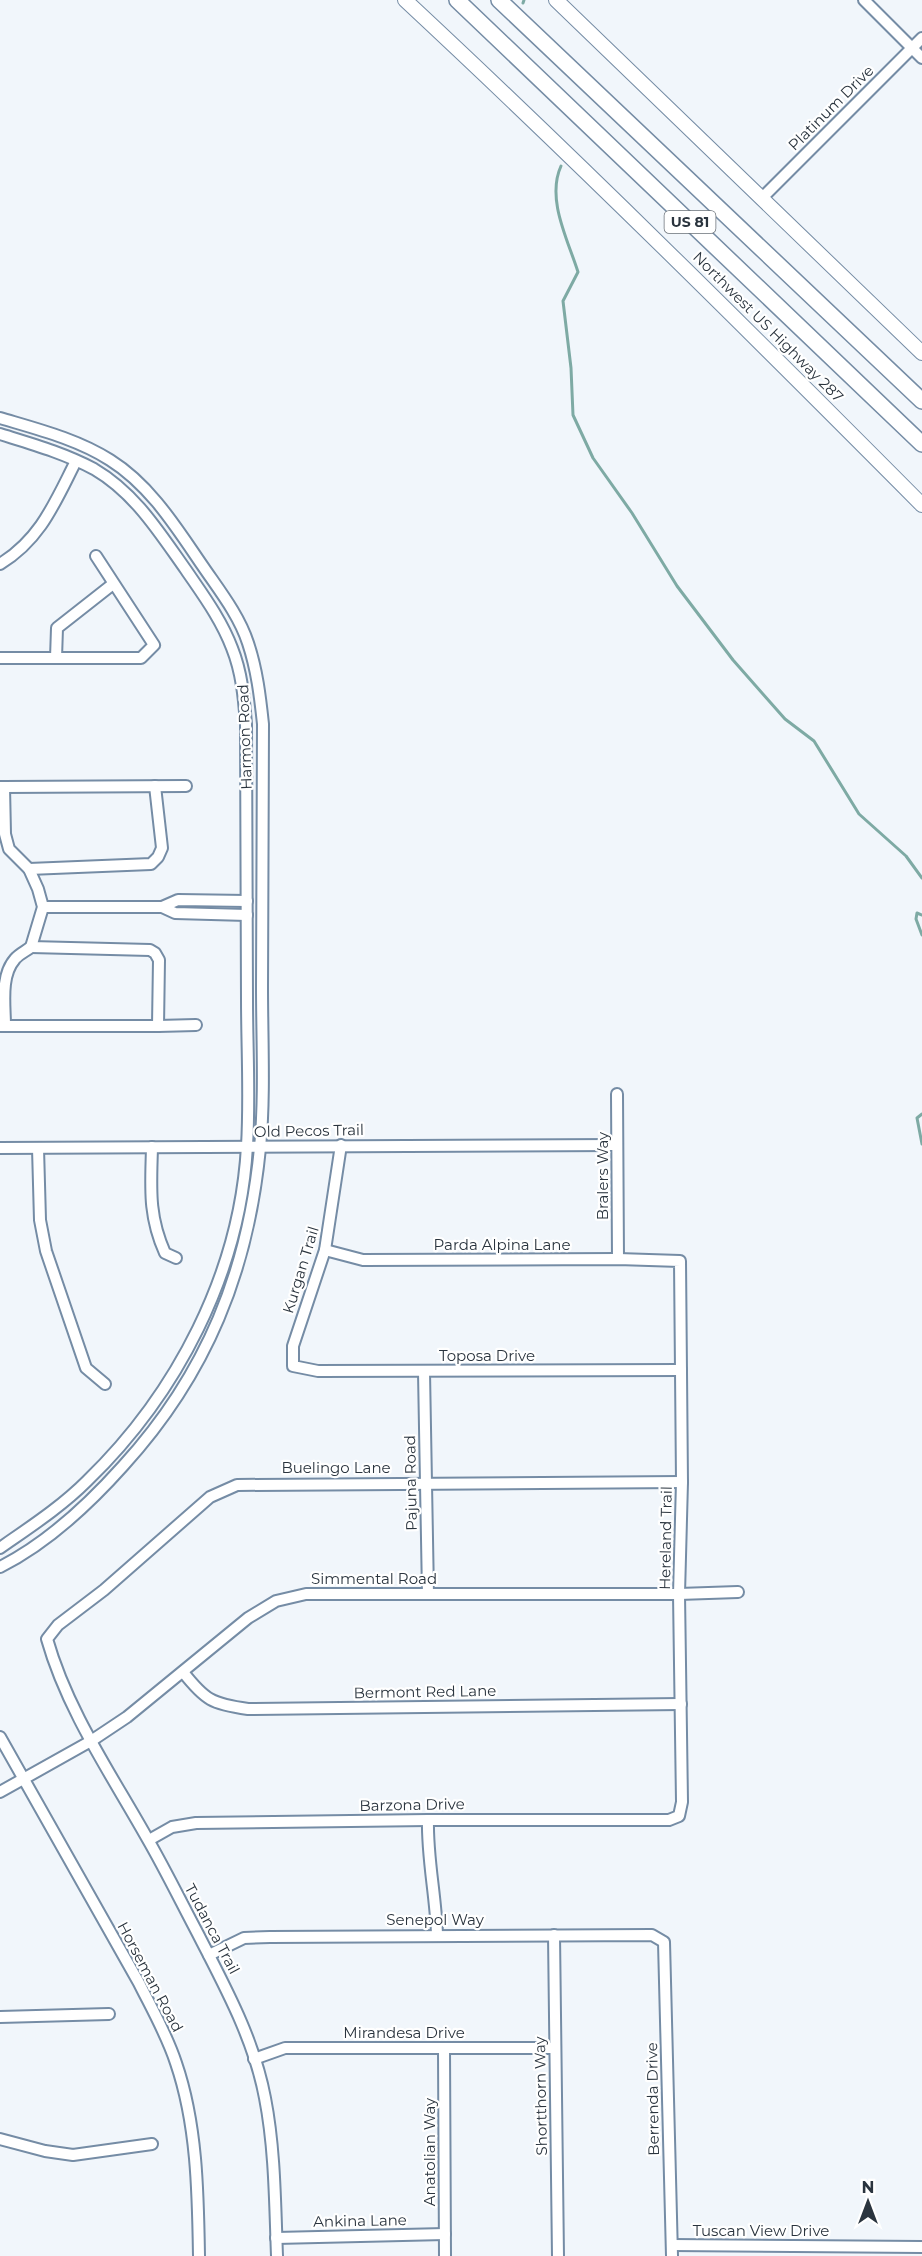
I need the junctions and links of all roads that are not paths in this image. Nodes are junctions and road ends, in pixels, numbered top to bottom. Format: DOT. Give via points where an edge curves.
graph roads {
  1 [pos="405,0"];
  2 [pos="457,0"];
  3 [pos="499,0"];
  4 [pos="556,0"];
  5 [pos="864,0"];
  6 [pos="922,38"];
  7 [pos="912,48"];
  8 [pos="922,58"];
  9 [pos="762,198"];
  10 [pos="922,352"];
  11 [pos="922,401"];
  12 [pos="0,417"];
  13 [pos="0,434"];
  14 [pos="922,444"];
  15 [pos="76,461"];
  16 [pos="922,505"];
  17 [pos="96,556"];
  18 [pos="0,564"];
  19 [pos="113,584"];
  20 [pos="0,658"];
  21 [pos="56,658"];
  22 [pos="155,786"];
  23 [pos="186,786"];
  24 [pos="2,787"];
  25 [pos="29,869"];
  26 [pos="247,901"];
  27 [pos="43,907"];
  28 [pos="162,907"];
  29 [pos="247,915"];
  30 [pos="31,947"];
  31 [pos="196,1025"];
  32 [pos="3,1026"];
  33 [pos="158,1026"];
  34 [pos="617,1094"];
  35 [pos="341,1145"];
  36 [pos="617,1145"];
  37 [pos="247,1146"];
  38 [pos="260,1146"];
  39 [pos="152,1147"];
  40 [pos="0,1148"];
  41 [pos="38,1148"];
  42 [pos="325,1250"];
  43 [pos="176,1258"];
  44 [pos="618,1259"];
  45 [pos="680,1261"];
  46 [pos="293,1366"];
  47 [pos="681,1371"];
  48 [pos="424,1372"];
  49 [pos="105,1384"];
  50 [pos="682,1482"];
  51 [pos="426,1483"];
  52 [pos="0,1548"];
  53 [pos="0,1567"];
  54 [pos="738,1592"];
  55 [pos="428,1594"];
  56 [pos="679,1594"];
  57 [pos="47,1640"];
  58 [pos="183,1672"];
  59 [pos="681,1704"];
  60 [pos="0,1737"];
  61 [pos="91,1741"];
  62 [pos="23,1779"];
  63 [pos="0,1792"];
  64 [pos="679,1816"];
  65 [pos="428,1820"];
  66 [pos="149,1840"];
  67 [pos="437,1935"];
  68 [pos="554,1935"];
  69 [pos="664,1942"];
  70 [pos="209,1955"];
  71 [pos="109,2014"];
  72 [pos="0,2017"];
  73 [pos="555,2048"];
  74 [pos="444,2049"];
  75 [pos="254,2059"];
  76 [pos="0,2139"];
  77 [pos="152,2144"];
  78 [pos="445,2234"];
  79 [pos="276,2238"];
  80 [pos="922,2247"];
  81 [pos="672,2251"];
  82 [pos="799,2251"];
  83 [pos="907,2251"];
  84 [pos="199,2256"];
  85 [pos="277,2256"];
  86 [pos="446,2256"];
  87 [pos="558,2256"];
  1 -- 16 [label="main road, Northwest US Highway 287" via="675,257"];
  2 -- 14 [label="highway, US 81"];
  3 -- 11 [label="highway, US 81"];
  4 -- 9 [label="main road"];
  5 -- 7 [label="street"];
  6 -- 7 [label="street, Platinum Drive"];
  7 -- 8 [label="street"];
  7 -- 9 [label="street, Platinum Drive"];
  9 -- 10 [label="main road"];
  12 -- 38 [label="street, Harmon Road" via="85,446 111,460 139,483 168,516 221,591 248,641 258,675 263,724"];
  13 -- 15 [label="street, Harmon Road"];
  15 -- 18 [label="street" via="39,530 15,555"];
  15 -- 26 [label="street, Harmon Road" via="123,490 147,514 220,619 233,650 243,687 246,724"];
  17 -- 19 [label="street"];
  19 -- 21 [label="street" via="57,628"];
  19 -- 21 [label="street" via="154,645 141,658"];
  20 -- 21 [label="street"];
  22 -- 23 [label="street"];
  22 -- 24 [label="street"];
  22 -- 25 [label="street" via="162,848 151,864"];
  24 -- 25 [label="street" via="9,849"];
  25 -- 27 [label="street"];
  26 -- 28 [label="street" via="178,900"];
  26 -- 29 [label="street, Harmon Road"];
  27 -- 28 [label="street"];
  27 -- 30 [label="street"];
  28 -- 29 [label="street" via="175,914"];
  29 -- 37 [label="street, Harmon Road"];
  30 -- 32 [label="street" via="15,958 8,972"];
  30 -- 33 [label="street" via="155,953 159,960"];
  31 -- 33 [label="street"];
  32 -- 33 [label="street"];
  34 -- 36 [label="street, Bralers Way"];
  35 -- 36 [label="street, Old Pecos Trail"];
  35 -- 38 [label="street, Old Pecos Trail"];
  35 -- 42 [label="street, Kurgan Trail"];
  36 -- 44 [label="street, Bralers Way"];
  37 -- 38 [label="street, Old Pecos Trail"];
  37 -- 39 [label="street, Old Pecos Trail"];
  37 -- 52 [label="street, Harmon Road" via="231,1241 189,1347 158,1400 86,1483"];
  38 -- 53 [label="street, Harmon Road" via="242,1251 231,1289 202,1357 149,1437 99,1492 58,1528"];
  39 -- 41 [label="street, Old Pecos Trail"];
  39 -- 43 [label="street" via="155,1232 165,1253"];
  40 -- 41 [label="street, Old Pecos Trail"];
  41 -- 49 [label="street" via="40,1220 46,1251 86,1368"];
  42 -- 44 [label="street, Parda Alpina Lane" via="363,1260"];
  42 -- 46 [label="street, Kurgan Trail" via="292,1346"];
  44 -- 45 [label="street, Parda Alpina Lane"];
  45 -- 47 [label="street, Hereland Trail"];
  46 -- 48 [label="street, Toposa Drive" via="318,1371"];
  47 -- 48 [label="street, Toposa Drive"];
  47 -- 50 [label="street, Hereland Trail"];
  48 -- 51 [label="street, Pajuna Road"];
  50 -- 51 [label="street, Buelingo Lane"];
  50 -- 56 [label="street, Hereland Trail"];
  51 -- 55 [label="street, Pajuna Road"];
  51 -- 57 [label="street, Buelingo Lane" via="237,1485 210,1497 58,1625"];
  54 -- 56 [label="street, Simmental Road"];
  55 -- 56 [label="street, Simmental Road"];
  55 -- 58 [label="street, Simmental Road" via="306,1594 276,1601 248,1618"];
  56 -- 59 [label="street, Hereland Trail"];
  57 -- 61 [label="street, Tudanca Trail"];
  58 -- 59 [label="street, Bermont Red Lane" via="198,1690 219,1705 248,1709"];
  58 -- 61 [label="street, Simmental Road"];
  59 -- 64 [label="street, Hereland Trail"];
  60 -- 62 [label="street, Horseman Road"];
  61 -- 62 [label="street, Simmental Road"];
  61 -- 66 [label="street, Tudanca Trail"];
  62 -- 63 [label="street, Simmental Road"];
  62 -- 84 [label="street, Horseman Road" via="139,1983 177,2064 193,2143"];
  64 -- 65 [label="street, Barzona Drive" via="669,1820"];
  65 -- 66 [label="street, Barzona Drive" via="196,1823 172,1827"];
  65 -- 67 [label="street" via="427,1851"];
  66 -- 70 [label="street, Tudanca Trail"];
  67 -- 68 [label="street, Senepol Way"];
  67 -- 70 [label="street, Senepol Way" via="244,1938"];
  68 -- 69 [label="street, Senepol Way" via="652,1935"];
  68 -- 73 [label="street, Shortthorn Way"];
  69 -- 81 [label="street, Berrenda Drive"];
  70 -- 75 [label="street, Tudanca Trail" via="230,1993"];
  71 -- 72 [label="street"];
  73 -- 74 [label="street, Mirandesa Drive"];
  73 -- 87 [label="street, Shortthorn Way"];
  74 -- 75 [label="street, Mirandesa Drive" via="285,2048"];
  74 -- 78 [label="street, Anatolian Way"];
  75 -- 79 [label="street, Tudanca Trail" via="268,2120"];
  76 -- 77 [label="street" via="73,2156"];
  78 -- 79 [label="street, Ankina Lane"];
  78 -- 86 [label="street, Anatolian Way"];
  79 -- 85 [label="street, Tudanca Trail"];
  80 -- 83 [label="street, Tuscan View Drive"];
  81 -- 82 [label="street, Tuscan View Drive"];
  82 -- 83 [label="street, Tuscan View Drive"];
}
